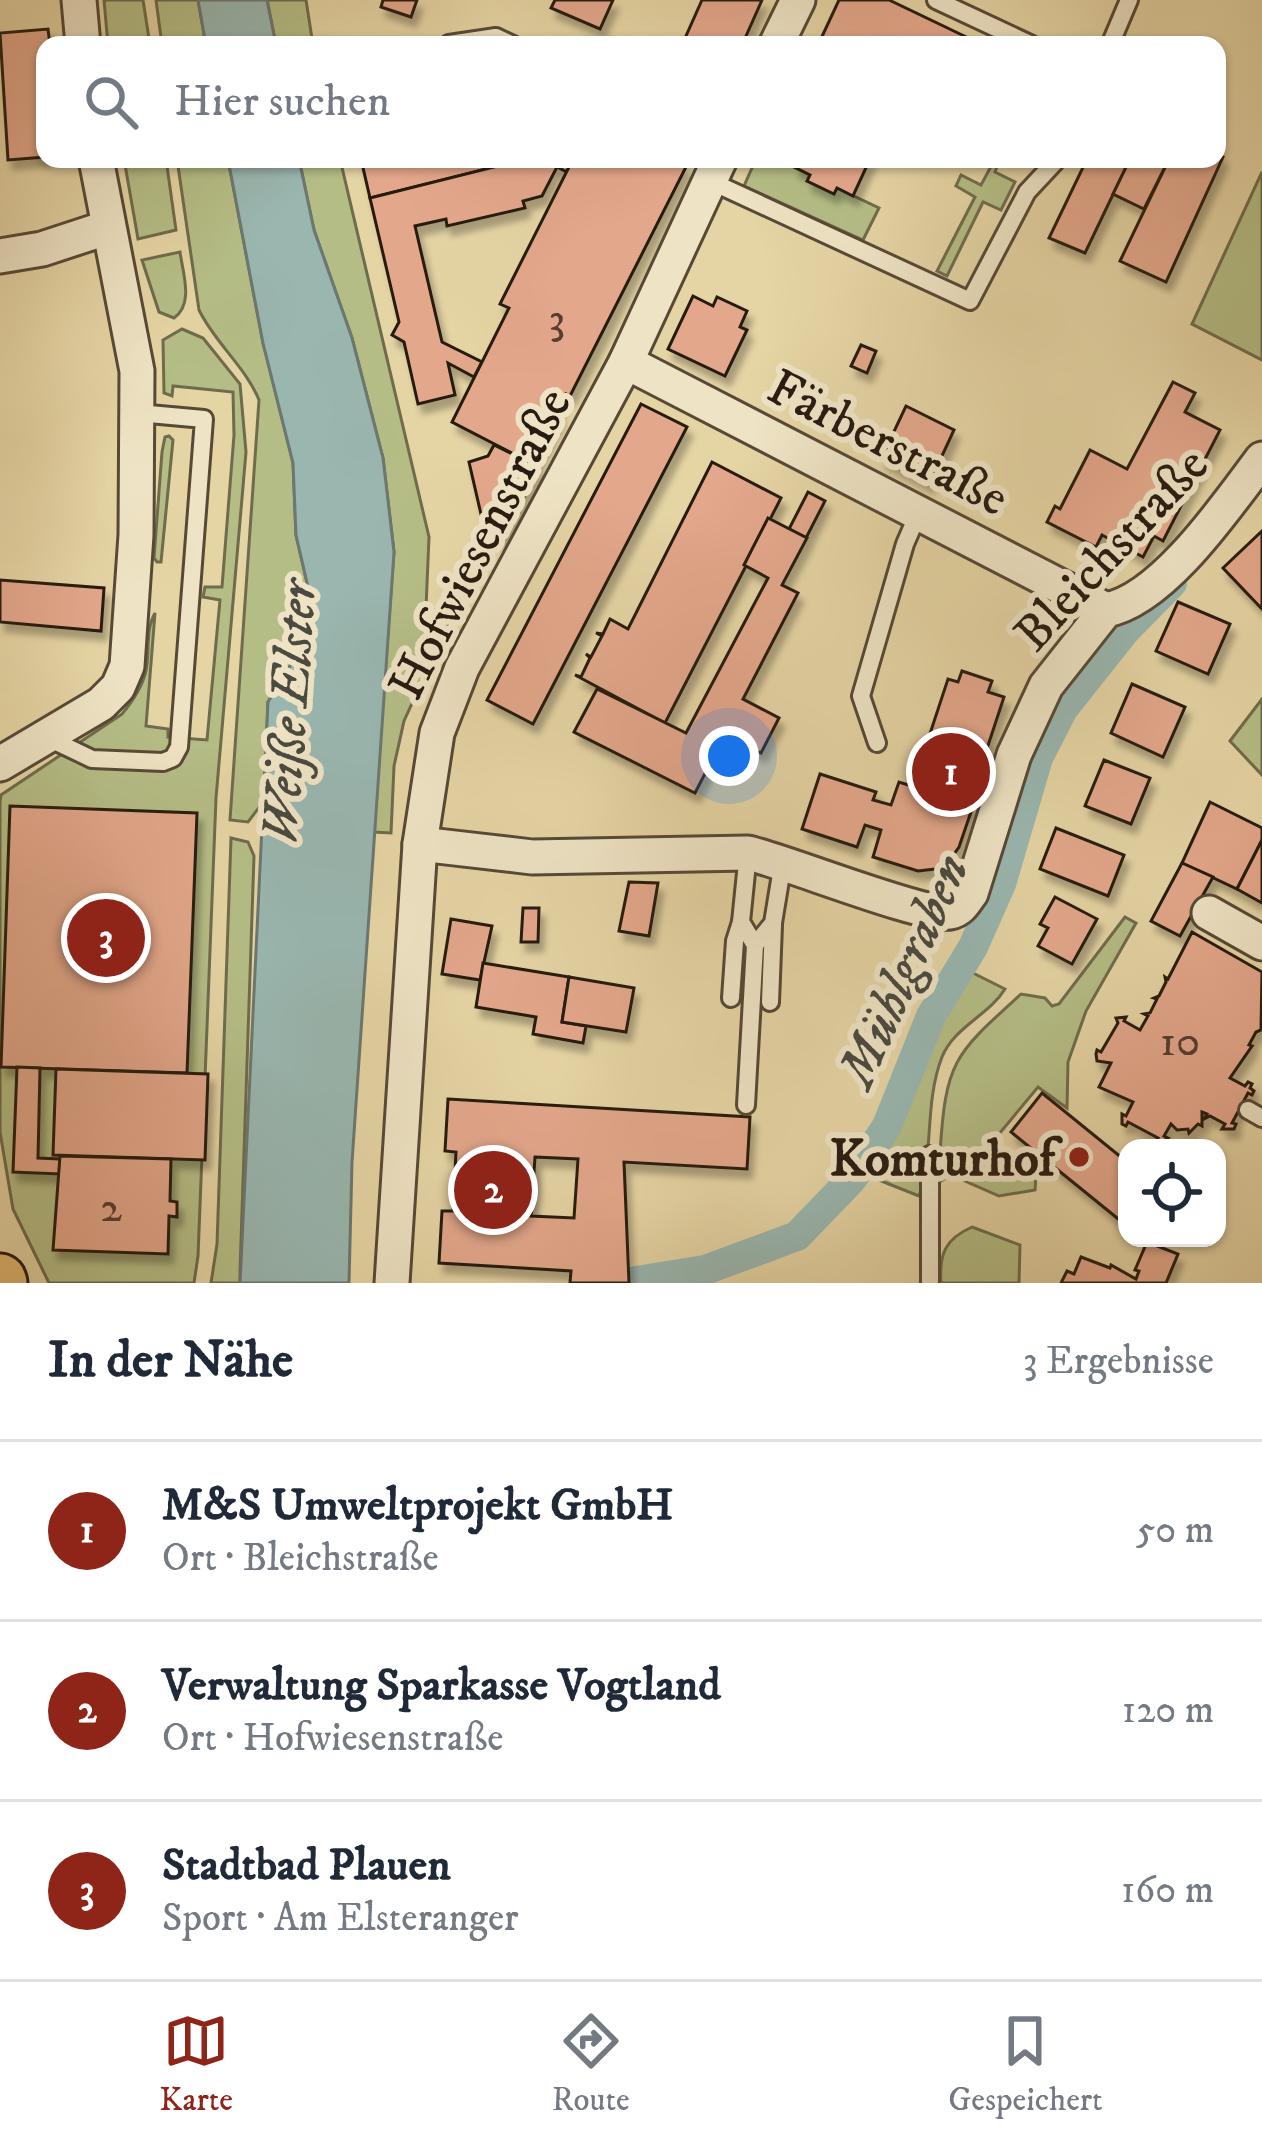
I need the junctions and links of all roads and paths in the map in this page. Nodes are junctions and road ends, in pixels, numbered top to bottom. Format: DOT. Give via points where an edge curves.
graph roads {
  1 [pos="79,0"];
  2 [pos="798,0"];
  3 [pos="936,0"];
  4 [pos="1130,0"];
  5 [pos="82,36"];
  6 [pos="780,36"];
  7 [pos="1012,36"];
  8 [pos="1114,36"];
  9 [pos="97,168"];
  10 [pos="1049,168"];
  11 [pos="715,170"];
  12 [pos="106,228"];
  13 [pos="0,256"];
  14 [pos="626,362"];
  15 [pos="138,413"];
  16 [pos="1262,459"];
  17 [pos="918,514"];
  18 [pos="1106,610"];
  19 [pos="46,737"];
  20 [pos="877,742"];
  21 [pos="0,764"];
  22 [pos="420,844"];
  23 [pos="748,853"];
  24 [pos="783,861"];
  25 [pos="1208,913"];
  26 [pos="741,922"];
  27 [pos="773,922"];
  28 [pos="1262,943"];
  29 [pos="755,945"];
  30 [pos="731,998"];
  31 [pos="770,1002"];
  32 [pos="746,1106"];
  33 [pos="931,1155"];
  34 [pos="392,1283"];
  35 [pos="930,1283"];
  1 -- 5 [label="street"];
  2 -- 6 [label="street"];
  3 -- 7 [label="lane"];
  4 -- 8 [label="lane"];
  9 -- 12 [label="street"];
  10 -- 11 [label="lane" via="1027,192 970,301"];
  11 -- 14 [label="street, Hofwiesenstraße"];
  12 -- 13 [label="street"];
  12 -- 15 [label="street" via="132,330"];
  14 -- 17 [label="street, Färberstraße"];
  14 -- 22 [label="street, Hofwiesenstraße" via="447,699"];
  15 -- 19 [label="street" via="128,666 100,704"];
  15 -- 19 [label="lane" via="204,419 178,747 163,763 92,759"];
  16 -- 18 [label="street, Bleichstraße" via="1155,585"];
  17 -- 18 [label="street, Färberstraße"];
  17 -- 20 [label="lane" via="861,696"];
  18 -- 24 [label="street, Bleichstraße" via="1046,686 958,910 919,909"];
  19 -- 21 [label="street"];
  22 -- 23 [label="street" via="532,857"];
  22 -- 34 [label="street, Hofwiesenstraße"];
  23 -- 24 [label="street"];
  23 -- 26 [label="lane"];
  24 -- 27 [label="lane"];
  25 -- 28 [label="street"];
  26 -- 29 [label="lane"];
  26 -- 30 [label="lane"];
  27 -- 29 [label="lane"];
  27 -- 31 [label="lane"];
  29 -- 32 [label="lane"];
  33 -- 35 [label="lane"];
}
